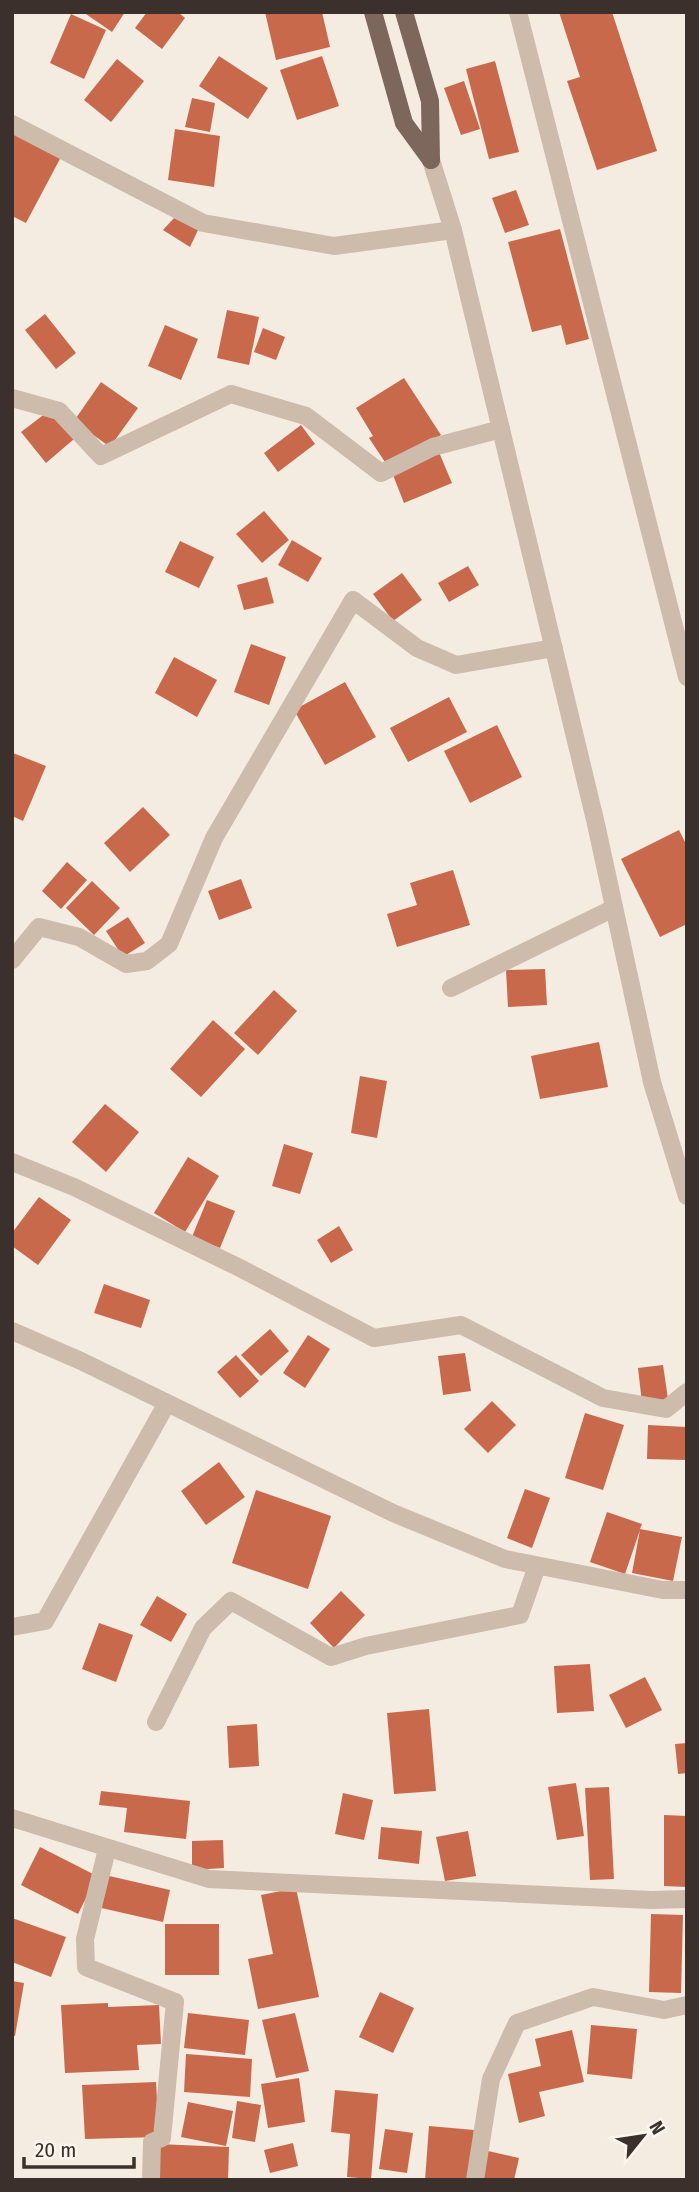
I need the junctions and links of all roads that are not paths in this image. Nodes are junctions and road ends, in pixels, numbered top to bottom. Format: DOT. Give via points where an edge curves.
graph roads {
  1 [pos="373,12"];
  2 [pos="404,12"];
  3 [pos="518,12"];
  4 [pos="12,124"];
  5 [pos="431,160"];
  6 [pos="453,230"];
  7 [pos="12,398"];
  8 [pos="501,429"];
  9 [pos="554,648"];
  10 [pos="687,677"];
  11 [pos="614,908"];
  12 [pos="12,960"];
  13 [pos="451,988"];
  14 [pos="12,1162"];
  15 [pos="687,1196"];
  16 [pos="12,1331"];
  17 [pos="687,1392"];
  18 [pos="167,1403"];
  19 [pos="537,1566"];
  20 [pos="687,1590"];
  21 [pos="12,1627"];
  22 [pos="156,1722"];
  23 [pos="12,1818"];
  24 [pos="107,1849"];
  25 [pos="687,1899"];
  26 [pos="687,2006"];
  27 [pos="151,2180"];
  28 [pos="475,2180"];
  1 -- 5 [label="main road" via="404,123"];
  2 -- 5 [label="main road" via="430,101"];
  3 -- 10 [label="street"];
  4 -- 6 [label="street" via="203,223 334,246"];
  5 -- 6 [label="street"];
  6 -- 8 [label="street"];
  7 -- 8 [label="street" via="59,411 101,456 230,394 306,416 381,474 433,447"];
  8 -- 9 [label="street"];
  9 -- 11 [label="street"];
  9 -- 12 [label="street" via="456,665 417,648 353,600 214,838 169,944 148,961 126,964 79,937 40,927"];
  11 -- 13 [label="street"];
  11 -- 15 [label="street" via="652,1082"];
  14 -- 17 [label="street" via="98,1199 374,1338 461,1325 603,1398 666,1409"];
  16 -- 18 [label="street"];
  18 -- 19 [label="street" via="393,1513 505,1559"];
  18 -- 21 [label="street" via="45,1621"];
  19 -- 20 [label="street" via="663,1590"];
  19 -- 22 [label="street" via="520,1615 331,1657 231,1601 203,1628"];
  23 -- 24 [label="street"];
  24 -- 25 [label="street" via="209,1879"];
  24 -- 27 [label="street" via="85,1939 86,1967 175,2002 162,2138 152,2142"];
  26 -- 28 [label="street" via="664,2010 593,1997 517,2023 491,2078"];
}
